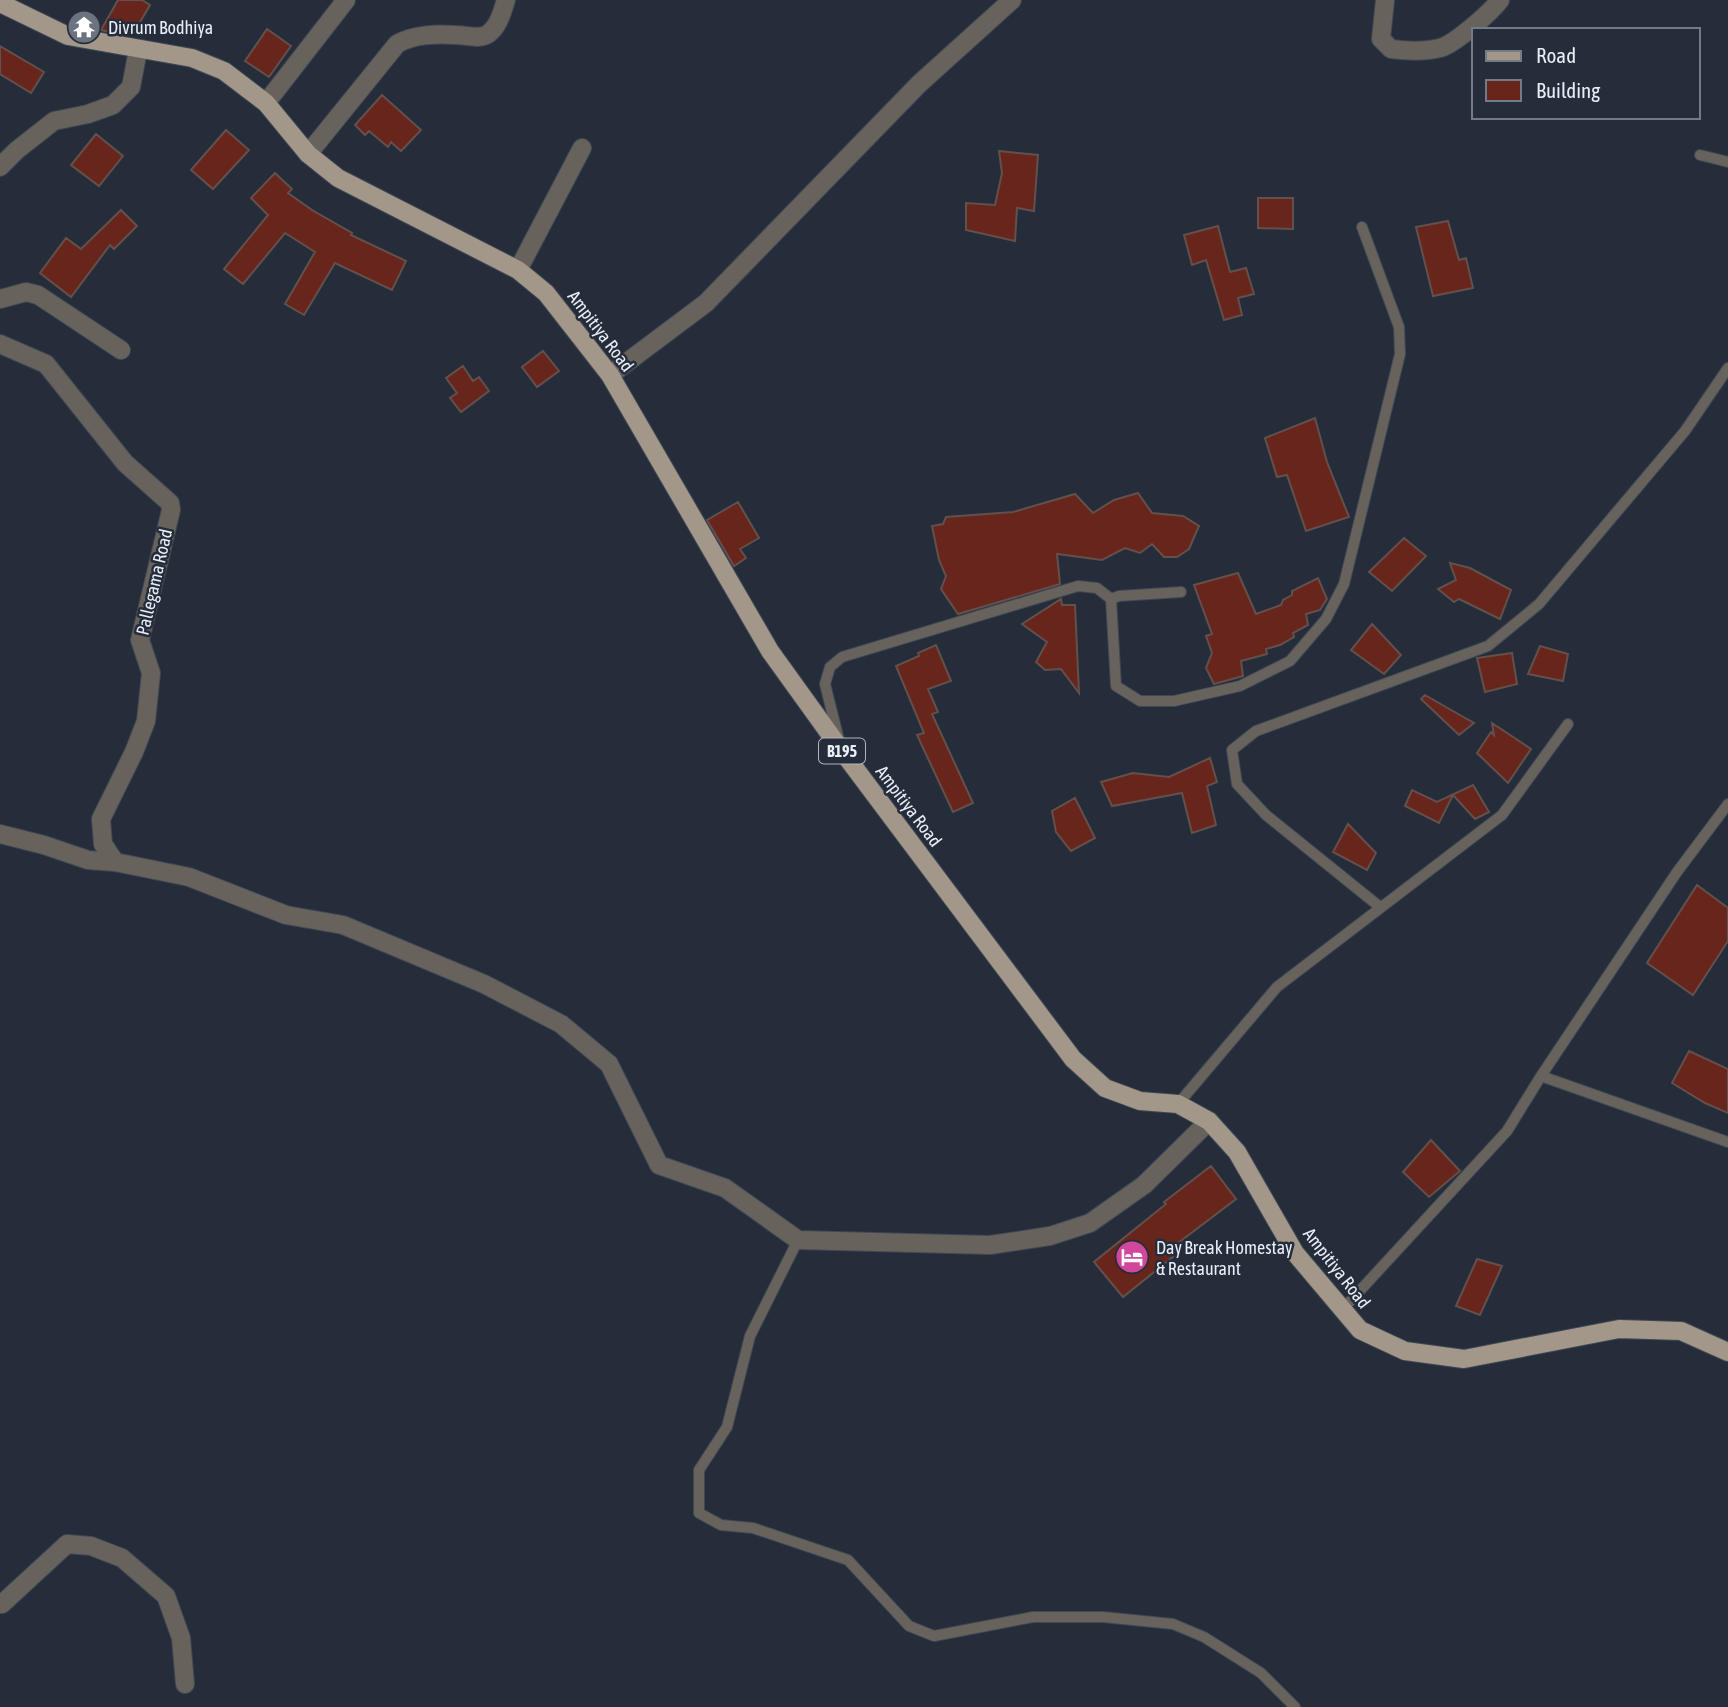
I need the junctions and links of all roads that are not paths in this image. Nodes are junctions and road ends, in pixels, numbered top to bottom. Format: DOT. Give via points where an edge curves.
graph roads {
  1 [pos="346,0"];
  2 [pos="506,0"];
  3 [pos="1012,0"];
  4 [pos="1385,0"];
  5 [pos="1500,0"];
  6 [pos="0,3"];
  7 [pos="138,50"];
  8 [pos="266,103"];
  9 [pos="582,148"];
  10 [pos="308,154"];
  11 [pos="1700,155"];
  12 [pos="1728,162"];
  13 [pos="0,167"];
  14 [pos="1362,227"];
  15 [pos="519,270"];
  16 [pos="0,299"];
  17 [pos="2,348"];
  18 [pos="121,350"];
  19 [pos="1728,368"];
  20 [pos="610,375"];
  21 [pos="1181,592"];
  22 [pos="1111,599"];
  23 [pos="1568,724"];
  24 [pos="842,751"];
  25 [pos="1728,804"];
  26 [pos="0,835"];
  27 [pos="115,862"];
  28 [pos="1380,907"];
  29 [pos="1541,1076"];
  30 [pos="1178,1104"];
  31 [pos="1209,1121"];
  32 [pos="1728,1142"];
  33 [pos="798,1240"];
  34 [pos="1343,1309"];
  35 [pos="1728,1352"];
  36 [pos="0,1603"];
  37 [pos="185,1684"];
  38 [pos="1295,1707"];
  1 -- 8 [label="street"];
  2 -- 10 [label="street" via="498,23 487,35 419,36 397,44"];
  3 -- 20 [label="street" via="919,84 706,303"];
  4 -- 5 [label="street" via="1381,38 1391,49 1417,51 1443,48"];
  6 -- 7 [label="main road, Ampitiya Road / B195" via="68,36"];
  7 -- 8 [label="main road, Ampitiya Road / B195" via="192,58 224,71"];
  7 -- 13 [label="street" via="131,87 113,105 54,121"];
  8 -- 10 [label="main road, Ampitiya Road / B195"];
  9 -- 15 [label="street"];
  10 -- 15 [label="main road, Ampitiya Road / B195" via="338,178"];
  11 -- 12 [label="lane"];
  14 -- 22 [label="lane" via="1399,327 1400,354 1344,584 1326,619 1290,662 1240,686 1174,701 1140,701 1116,686"];
  15 -- 20 [label="main road, Ampitiya Road / B195" via="546,293"];
  16 -- 18 [label="street" via="26,292 38,295"];
  17 -- 27 [label="street, Pallegama Road" via="46,364 125,463 170,503 139,640 151,673 146,721 101,819 103,844"];
  19 -- 28 [label="lane" via="1685,431 1539,604 1488,646 1256,731 1232,750 1237,785 1266,815"];
  20 -- 24 [label="main road, Ampitiya Road / B195" via="770,651"];
  21 -- 22 [label="lane"];
  22 -- 24 [label="lane" via="1097,589 1079,586 842,657 830,667 825,684"];
  23 -- 28 [label="lane" via="1502,816"];
  24 -- 30 [label="main road, Ampitiya Road / B195" via="1073,1059 1104,1087 1140,1101"];
  25 -- 29 [label="lane" via="1677,872"];
  26 -- 27 [label="street" via="88,860"];
  27 -- 33 [label="street" via="188,877 286,915 343,925 484,984 561,1024 609,1064 659,1165 725,1188"];
  28 -- 30 [label="lane" via="1277,987"];
  29 -- 32 [label="lane"];
  29 -- 34 [label="lane" via="1507,1131"];
  30 -- 31 [label="main road, Ampitiya Road / B195"];
  31 -- 33 [label="street" via="1144,1185 1090,1223 1050,1236 990,1245"];
  31 -- 34 [label="main road, Ampitiya Road / B195" via="1237,1152 1295,1253"];
  33 -- 38 [label="lane" via="750,1336 727,1427 699,1470 698,1513 721,1525 753,1528 848,1560 909,1626 934,1636 1033,1617 1172,1624 1204,1637 1261,1673"];
  34 -- 35 [label="main road, Ampitiya Road / B195" via="1360,1330 1405,1351 1464,1359 1619,1329 1681,1331"];
  36 -- 37 [label="street" via="67,1544 91,1546 122,1558 166,1597 181,1638"];
}
